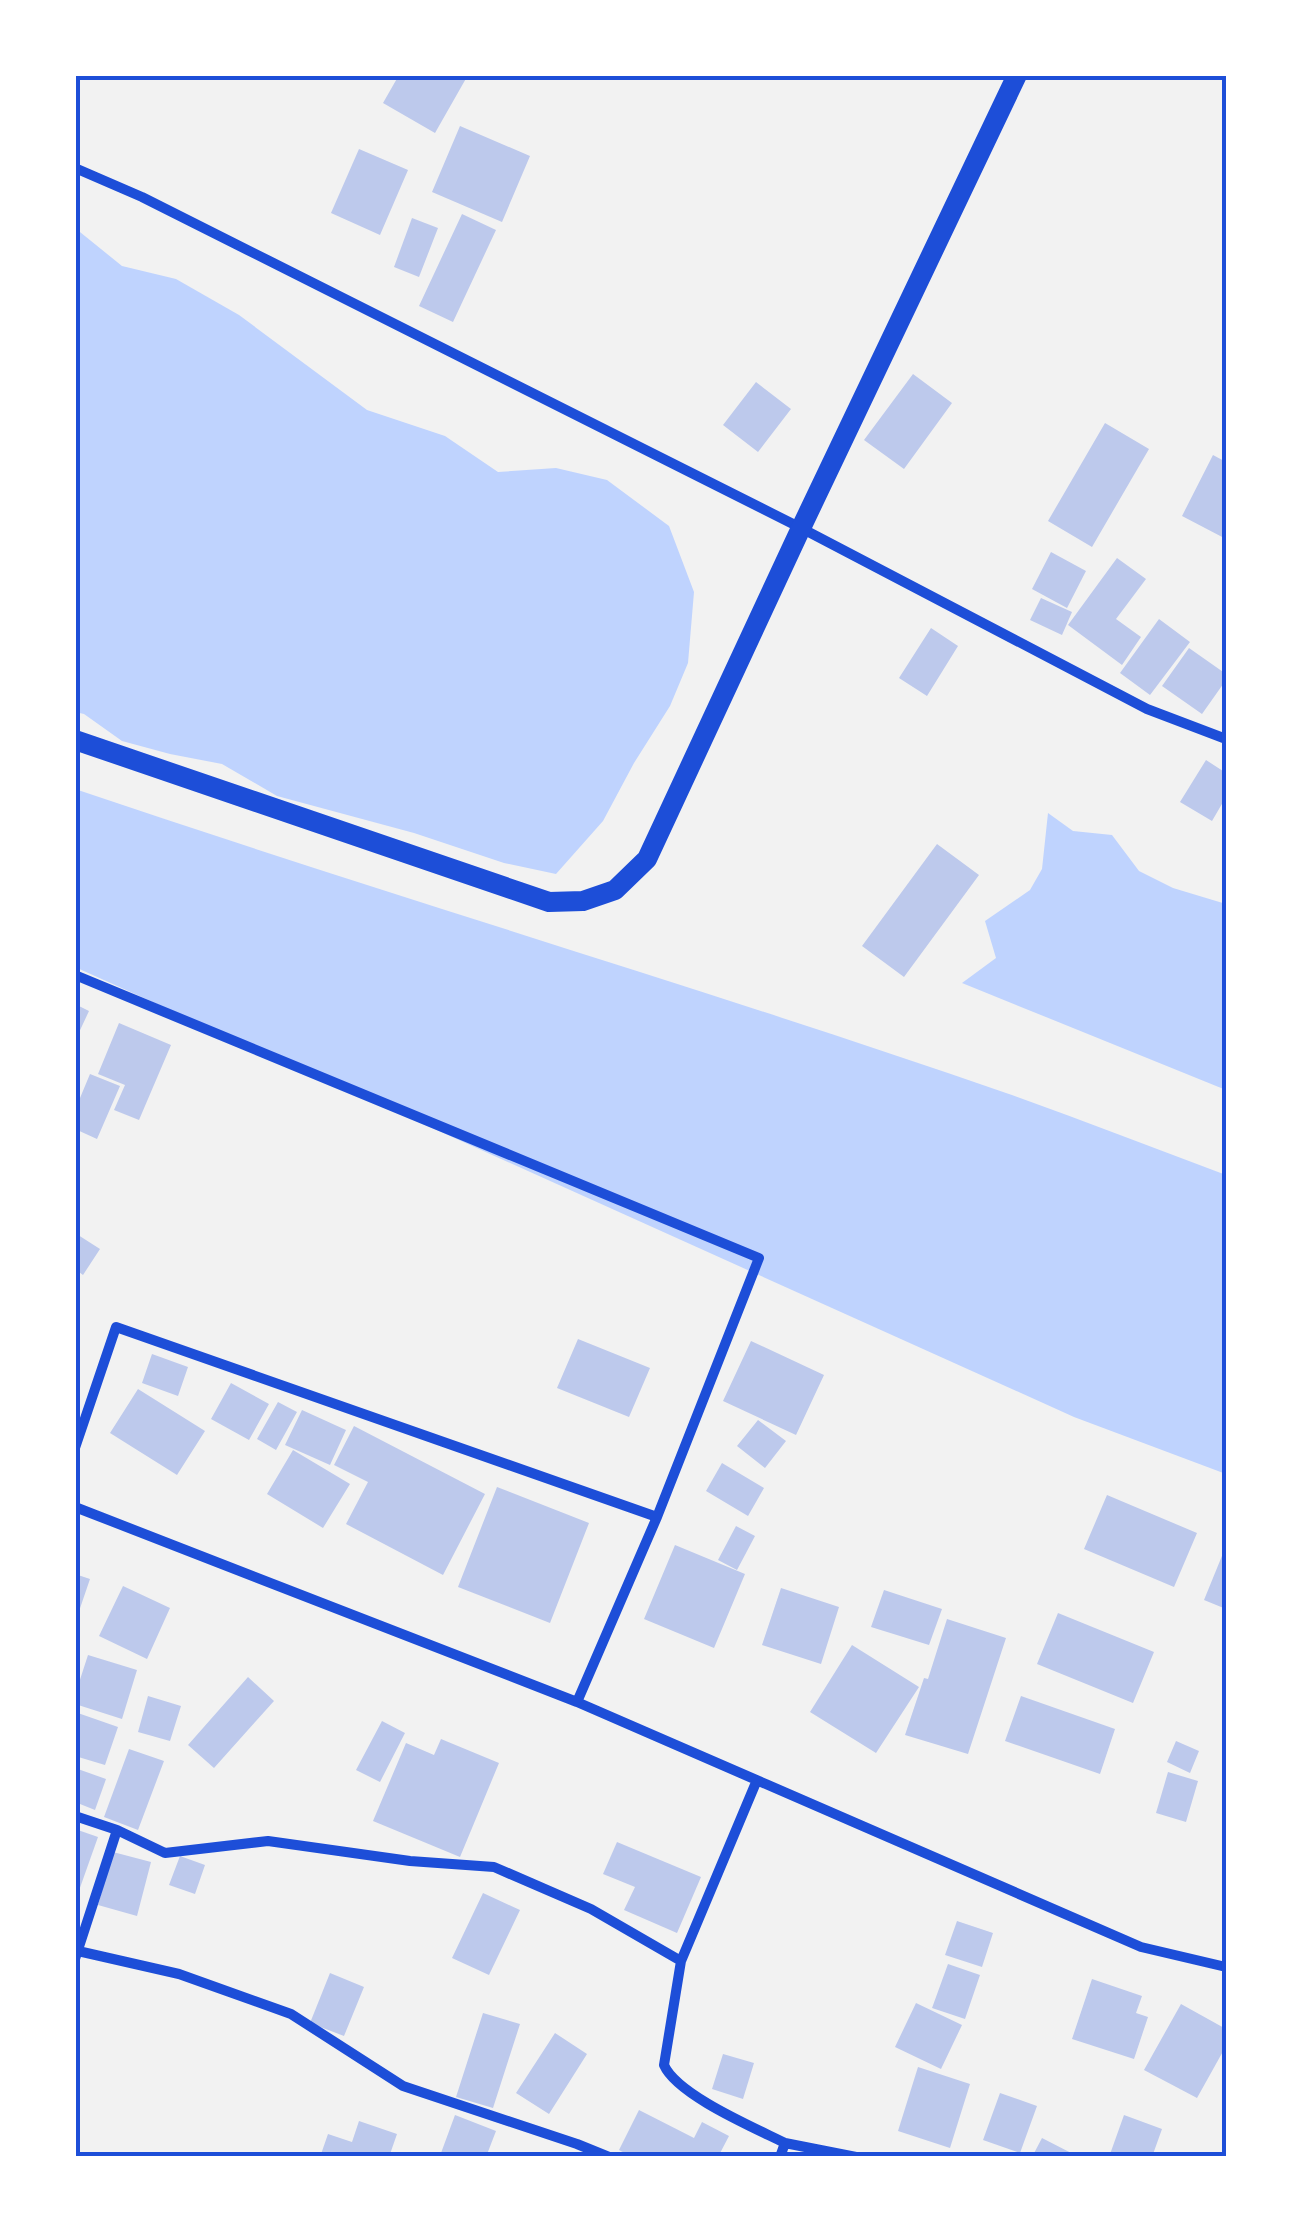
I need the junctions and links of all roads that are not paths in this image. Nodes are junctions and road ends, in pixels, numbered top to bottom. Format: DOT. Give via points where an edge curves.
graph roads {
  1 [pos="1017,75"];
  2 [pos="75,168"];
  3 [pos="801,528"];
  4 [pos="1226,739"];
  5 [pos="75,740"];
  6 [pos="75,976"];
  7 [pos="75,1448"];
  8 [pos="75,1507"];
  9 [pos="657,1516"];
  10 [pos="577,1702"];
  11 [pos="757,1780"];
  12 [pos="75,1816"];
  13 [pos="117,1830"];
  14 [pos="76,1955"];
  15 [pos="680,1961"];
  16 [pos="1226,1967"];
  17 [pos="785,2143"];
  18 [pos="608,2157"];
  19 [pos="780,2157"];
  20 [pos="856,2157"];
  1 -- 3 [label="main road"];
  2 -- 3 [label="street"];
  3 -- 4 [label="street" via="1146,709"];
  3 -- 5 [label="main road" via="648,859 615,890 582,901 549,902"];
  6 -- 9 [label="street" via="759,1258"];
  7 -- 9 [label="street" via="116,1327"];
  8 -- 10 [label="street"];
  9 -- 10 [label="street"];
  10 -- 11 [label="street"];
  11 -- 15 [label="street"];
  11 -- 16 [label="street" via="1141,1946"];
  12 -- 13 [label="street"];
  13 -- 14 [label="street"];
  13 -- 15 [label="street" via="165,1853 268,1841 494,1867 591,1909"];
  14 -- 18 [label="street" via="179,1974 290,2014 404,2086"];
  15 -- 17 [label="street" via="664,2065 668,2075"];
  17 -- 19 [label="street"];
  17 -- 20 [label="street"];
}
